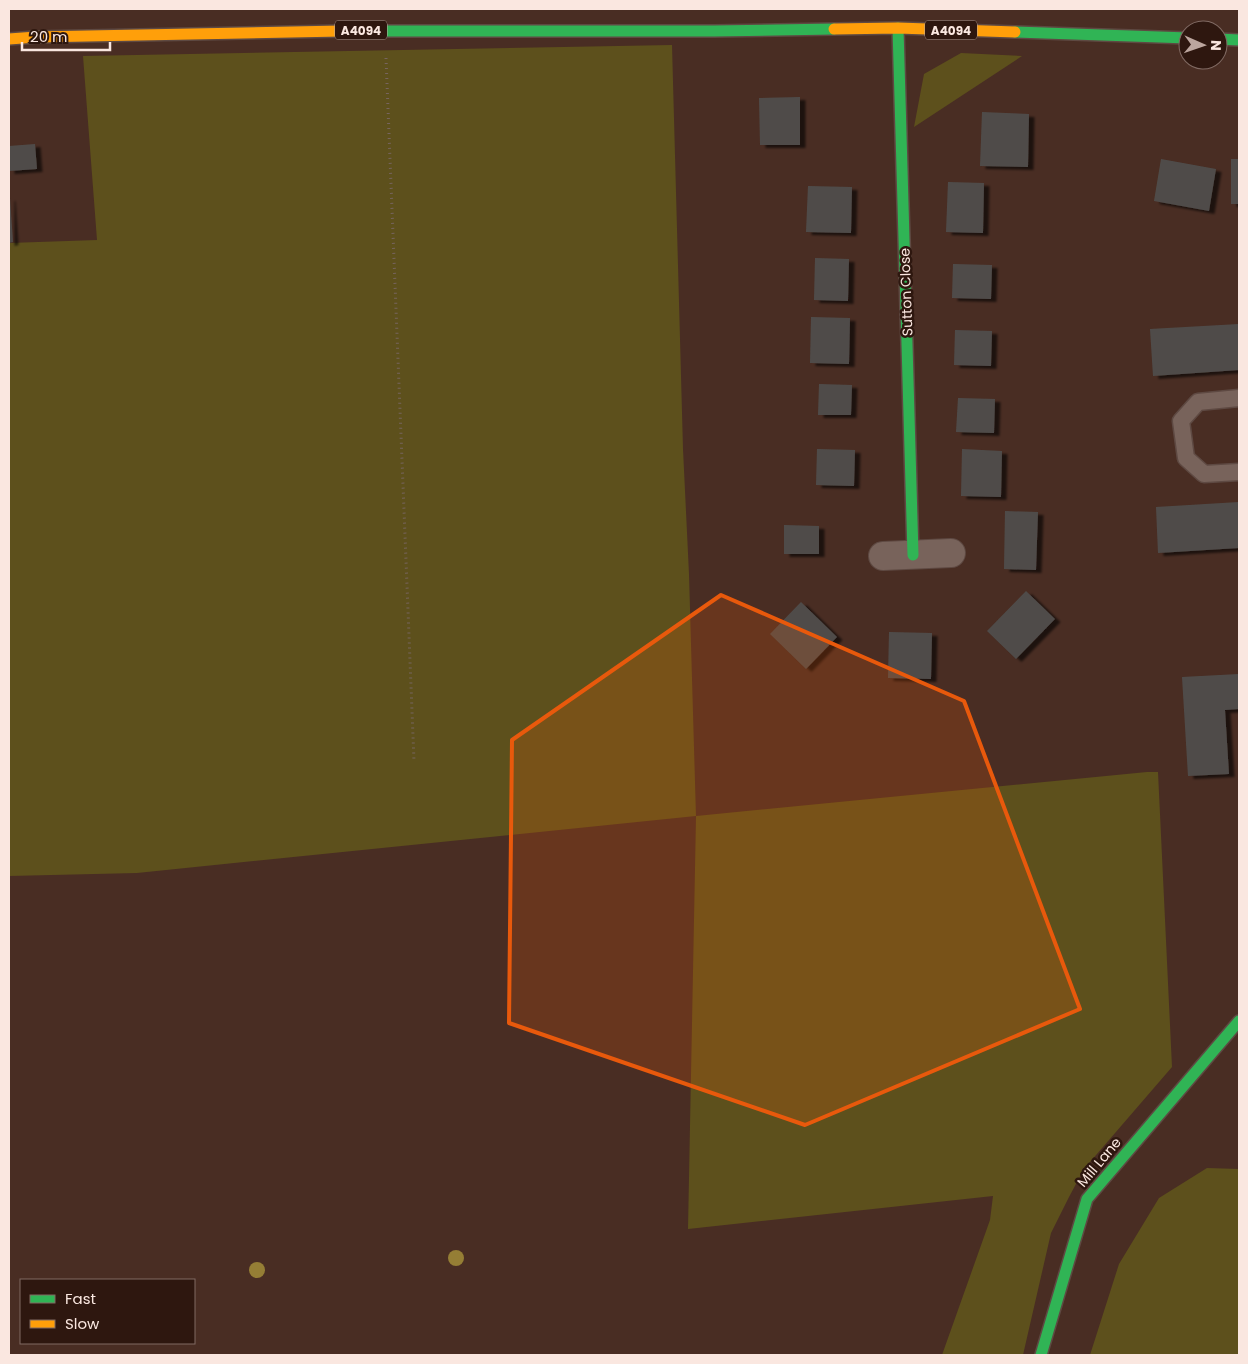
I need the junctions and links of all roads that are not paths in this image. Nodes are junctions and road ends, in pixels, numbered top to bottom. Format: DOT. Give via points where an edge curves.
graph roads {
  1 [pos="898,28"];
  2 [pos="1178,38"];
  3 [pos="9,39"];
  4 [pos="1239,398"];
  5 [pos="1239,472"];
  6 [pos="951,553"];
  7 [pos="913,555"];
  8 [pos="883,556"];
  9 [pos="1239,1021"];
  10 [pos="1041,1355"];
  1 -- 2 [label="main road, A4094"];
  1 -- 3 [label="main road, A4094" via="385,30"];
  1 -- 7 [label="main road, Sutton Close"];
  4 -- 5 [label="lane" via="1198,402 1181,421 1186,458 1198,469 1204,474"];
  6 -- 7 [label="street"];
  7 -- 8 [label="street"];
  9 -- 10 [label="main road, Mill Lane" via="1087,1199"];
}
